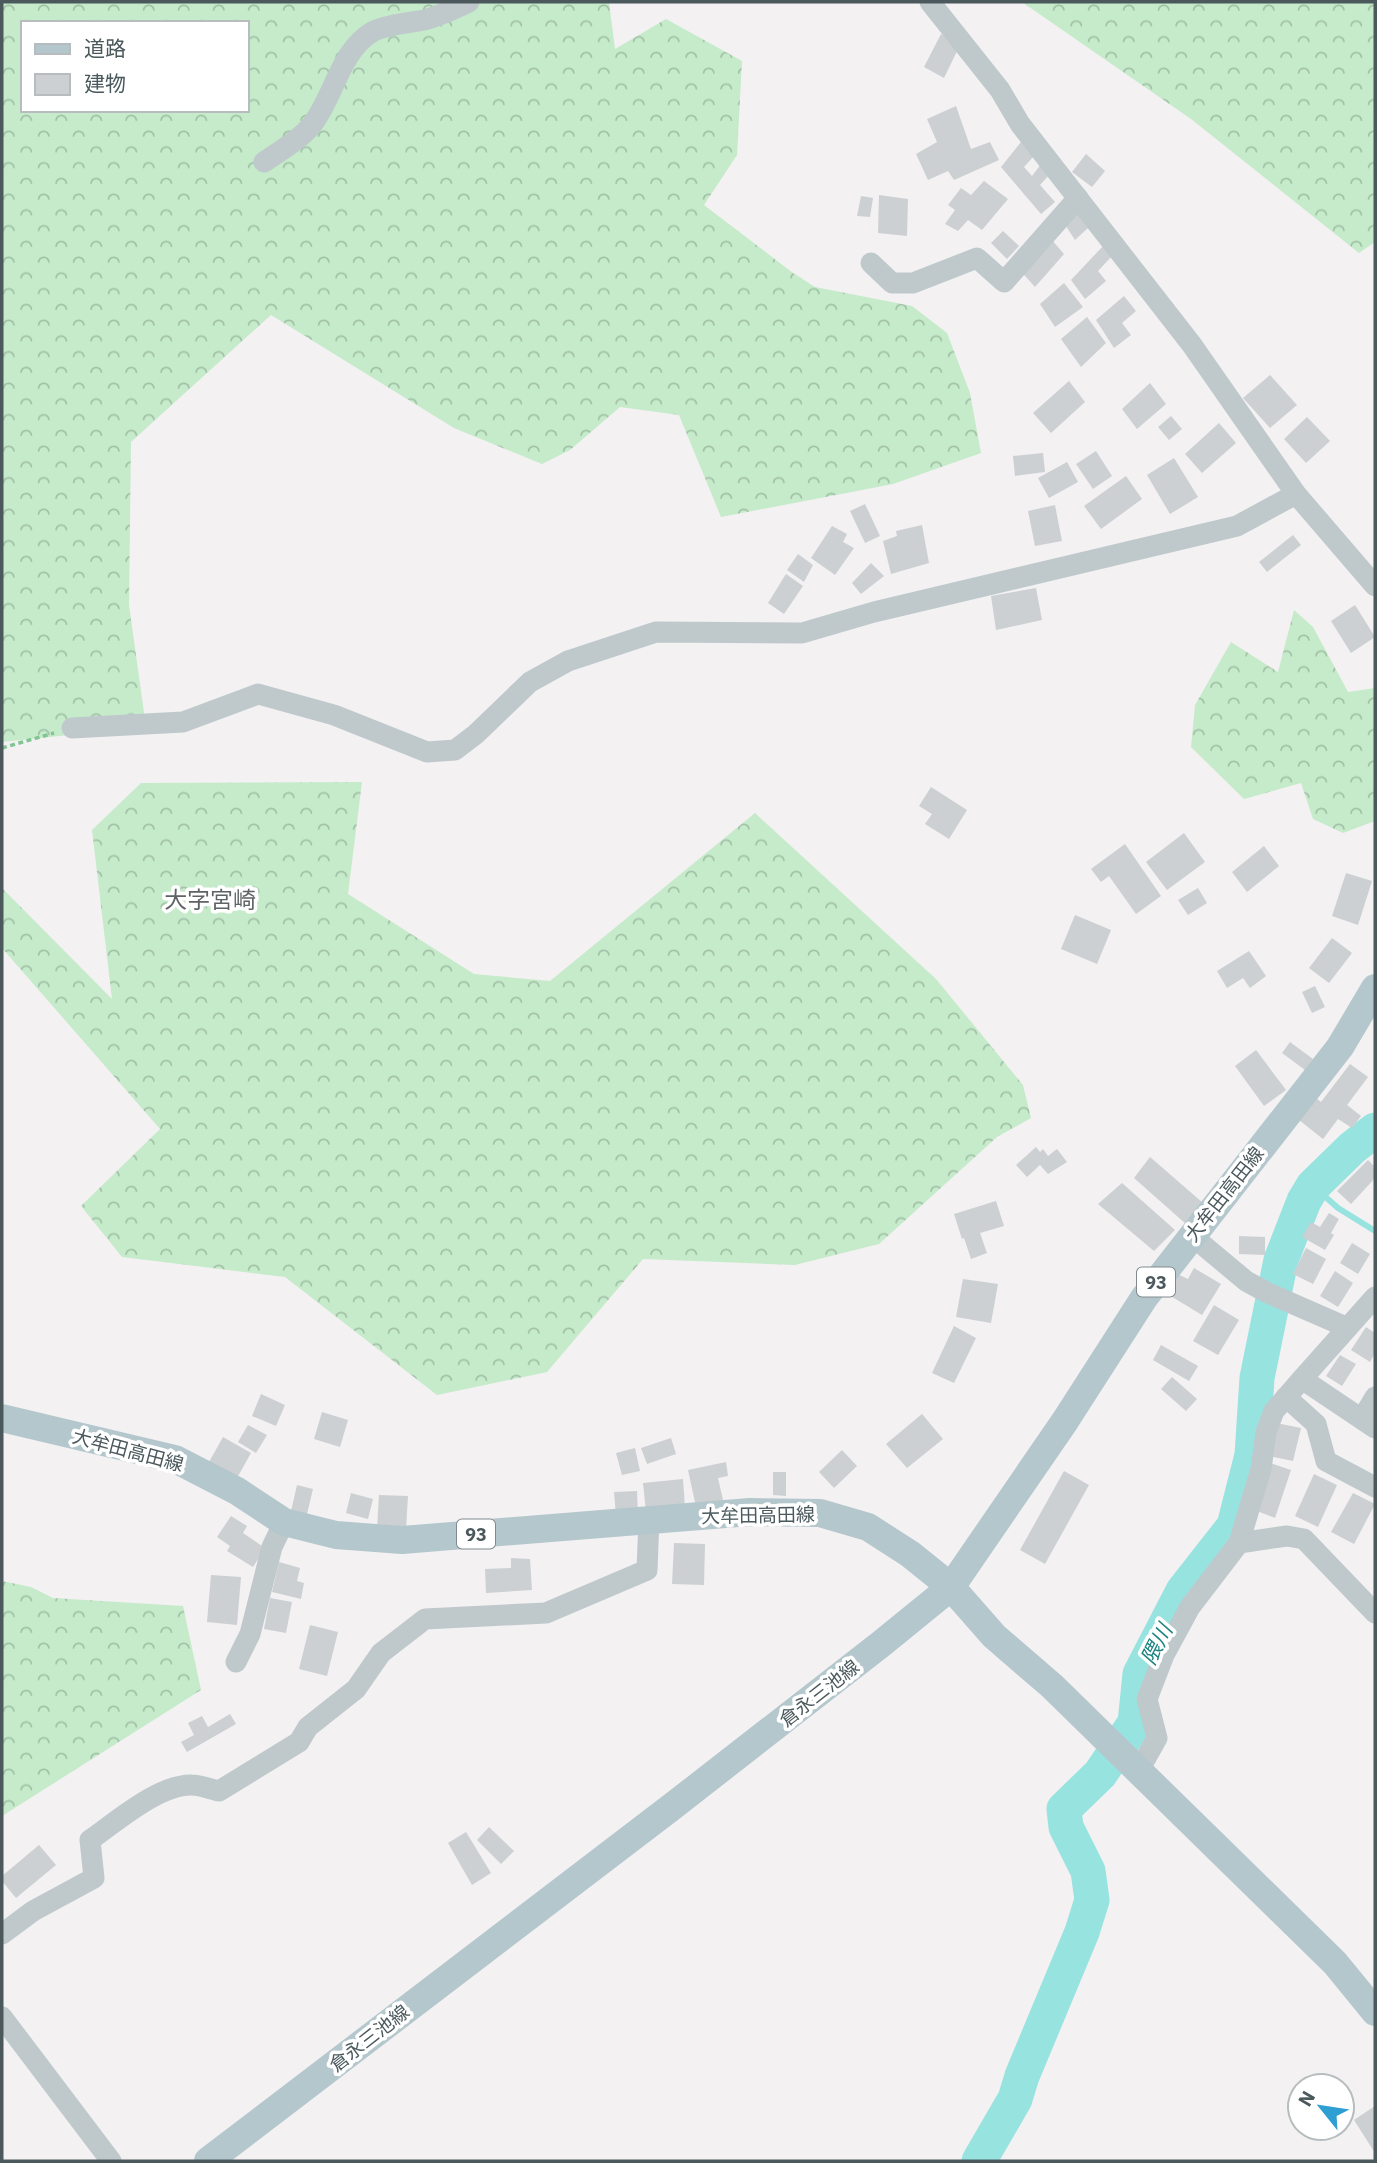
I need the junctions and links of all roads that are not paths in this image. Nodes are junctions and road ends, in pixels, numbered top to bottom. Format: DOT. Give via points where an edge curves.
graph roads {
  1 [pos="469,2"];
  2 [pos="930,2"];
  3 [pos="264,162"];
  4 [pos="1078,198"];
  5 [pos="871,263"];
  6 [pos="1296,494"];
  7 [pos="1375,586"];
  8 [pos="72,728"];
  9 [pos="1375,988"];
  10 [pos="1191,1235"];
  11 [pos="1375,1297"];
  12 [pos="1346,1327"];
  13 [pos="1303,1379"];
  14 [pos="1286,1397"];
  15 [pos="1375,1397"];
  16 [pos="2,1418"];
  17 [pos="1369,1424"];
  18 [pos="1375,1488"];
  19 [pos="649,1519"];
  20 [pos="284,1521"];
  21 [pos="1239,1543"];
  22 [pos="951,1587"];
  23 [pos="1375,1613"];
  24 [pos="236,1662"];
  25 [pos="1139,1770"];
  26 [pos="2,1934"];
  27 [pos="1375,2012"];
  28 [pos="2,2017"];
  29 [pos="111,2161"];
  30 [pos="208,2161"];
  1 -- 3 [label="street" via="451,12 373,32 347,58 311,126"];
  2 -- 4 [label="street"];
  4 -- 5 [label="street" via="1004,282 977,258 912,283 892,283"];
  4 -- 6 [label="street" via="1192,345"];
  6 -- 7 [label="street"];
  6 -- 8 [label="street" via="1237,526 802,633 656,632 568,661 530,682 455,750 426,752 334,715 258,694 183,722"];
  9 -- 10 [label="main road, 大牟田高田線 / 93" via="1340,1047"];
  10 -- 12 [label="street" via="1246,1281"];
  10 -- 22 [label="main road, 大牟田高田線 / 93"];
  11 -- 12 [label="street"];
  12 -- 13 [label="street"];
  13 -- 14 [label="street"];
  13 -- 17 [label="street"];
  14 -- 18 [label="street" via="1316,1424 1326,1461"];
  14 -- 21 [label="street" via="1266,1432 1261,1469"];
  15 -- 17 [label="street"];
  16 -- 20 [label="main road, 大牟田高田線 / 93" via="175,1459"];
  19 -- 20 [label="main road, 大牟田高田線 / 93" via="402,1540 336,1535"];
  19 -- 22 [label="main road, 大牟田高田線 / 93" via="820,1513 868,1527"];
  19 -- 26 [label="street" via="647,1570 546,1613 425,1619 380,1653 356,1689 308,1727 299,1742 219,1791 192,1785 154,1797 90,1840 94,1878"];
  20 -- 24 [label="street" via="272,1547 250,1634"];
  21 -- 23 [label="street" via="1287,1536 1304,1539"];
  21 -- 25 [label="street" via="1189,1607 1164,1654 1147,1699 1157,1738"];
  22 -- 25 [label="main road" via="994,1636"];
  22 -- 30 [label="main road, 倉永三池線"];
  25 -- 27 [label="main road" via="1335,1963"];
  28 -- 29 [label="street"];
}
